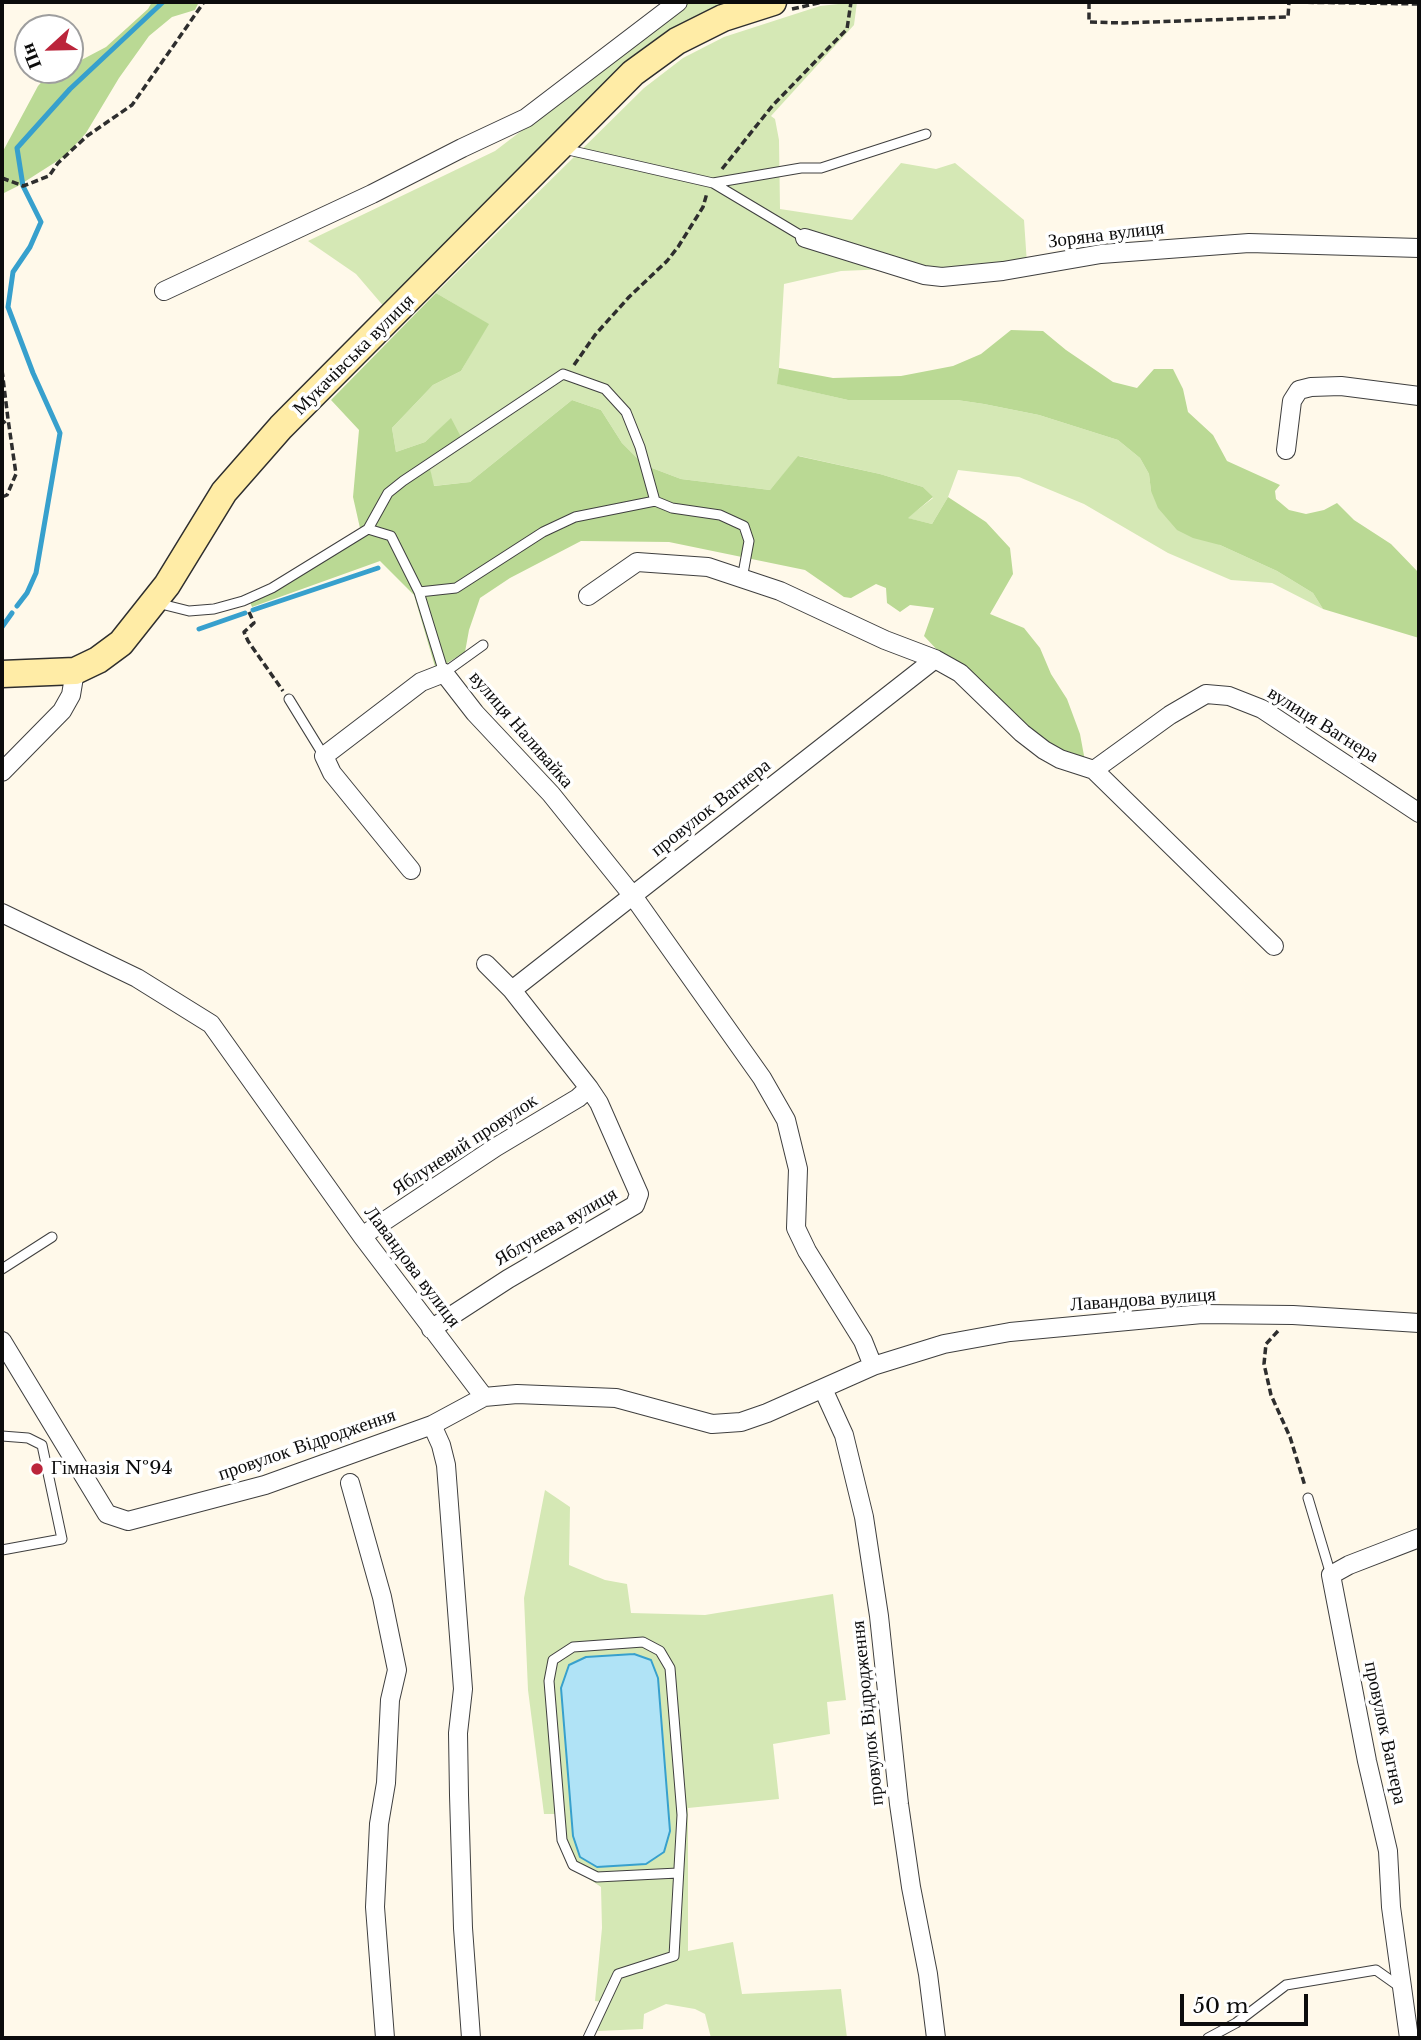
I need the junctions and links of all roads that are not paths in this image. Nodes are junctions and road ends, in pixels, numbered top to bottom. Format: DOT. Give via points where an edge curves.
graph roads {
  1 [pos="678,2"];
  2 [pos="773,2"];
  3 [pos="926,134"];
  4 [pos="558,148"];
  5 [pos="713,183"];
  6 [pos="805,238"];
  7 [pos="1419,248"];
  8 [pos="164,291"];
  9 [pos="1419,396"];
  10 [pos="1286,450"];
  11 [pos="655,501"];
  12 [pos="368,529"];
  13 [pos="742,579"];
  14 [pos="419,592"];
  15 [pos="588,596"];
  16 [pos="154,602"];
  17 [pos="483,645"];
  18 [pos="935,659"];
  19 [pos="75,671"];
  20 [pos="444,673"];
  21 [pos="2,674"];
  22 [pos="289,699"];
  23 [pos="324,756"];
  24 [pos="1094,771"];
  25 [pos="2,772"];
  26 [pos="1419,813"];
  27 [pos="411,870"];
  28 [pos="633,897"];
  29 [pos="2,913"];
  30 [pos="1274,946"];
  31 [pos="486,964"];
  32 [pos="512,990"];
  33 [pos="589,1088"];
  34 [pos="362,1236"];
  35 [pos="52,1237"];
  36 [pos="2,1269"];
  37 [pos="1419,1323"];
  38 [pos="431,1329"];
  39 [pos="2,1341"];
  40 [pos="873,1366"];
  41 [pos="823,1389"];
  42 [pos="484,1397"];
  43 [pos="432,1425"];
  44 [pos="2,1436"];
  45 [pos="350,1483"];
  46 [pos="1308,1498"];
  47 [pos="1419,1538"];
  48 [pos="2,1550"];
  49 [pos="1331,1576"];
  50 [pos="678,1873"];
  51 [pos="1401,1988"];
  52 [pos="385,2038"];
  53 [pos="471,2038"];
  54 [pos="589,2038"];
  55 [pos="936,2038"];
  56 [pos="1208,2038"];
  57 [pos="1409,2038"];
  1 -- 8 [label="street" via="526,118"];
  2 -- 4 [label="street, Мукачівська вулиця" via="723,18 677,41 634,73"];
  3 -- 5 [label="lane" via="821,168"];
  4 -- 5 [label="lane"];
  4 -- 16 [label="street, Мукачівська вулиця" via="281,427 224,492"];
  5 -- 6 [label="lane"];
  6 -- 7 [label="street, Зоряна вулиця" via="942,277 1101,254 1249,243"];
  9 -- 10 [label="street" via="1341,386 1298,390 1292,401"];
  11 -- 12 [label="lane" via="626,412 605,388 563,373 388,493"];
  11 -- 13 [label="lane" via="720,515 744,526 749,541"];
  11 -- 14 [label="lane" via="575,517 543,532 456,588"];
  12 -- 14 [label="lane" via="391,536"];
  12 -- 16 [label="lane" via="243,601 189,611"];
  13 -- 15 [label="street" via="708,566 637,562"];
  13 -- 18 [label="street"];
  14 -- 20 [label="lane"];
  16 -- 19 [label="street, Мукачівська вулиця" via="121,643"];
  17 -- 20 [label="lane"];
  18 -- 24 [label="street" via="960,673 1044,750"];
  18 -- 28 [label="street, провулок Вагнера"];
  19 -- 21 [label="street"];
  19 -- 25 [label="street" via="71,695 62,711"];
  20 -- 23 [label="street, вулиця Наливайка" via="421,682"];
  20 -- 28 [label="street, вулиця Наливайка" via="551,794"];
  22 -- 23 [label="lane"];
  23 -- 27 [label="street" via="332,773"];
  24 -- 26 [label="street, вулиця Вагнера" via="1206,694 1229,696 1262,709"];
  24 -- 30 [label="street"];
  28 -- 32 [label="street, провулок Вагнера"];
  28 -- 40 [label="street" via="786,1120 799,1169 796,1228"];
  29 -- 34 [label="street, Лавандова вулиця" via="137,978 211,1024"];
  31 -- 32 [label="street, Яблунева вулиця"];
  32 -- 33 [label="street, Яблунева вулиця"];
  33 -- 34 [label="street, Яблуневий провулок"];
  33 -- 38 [label="street, Яблунева вулиця" via="639,1194 635,1205"];
  34 -- 38 [label="street, Лавандова вулиця"];
  35 -- 36 [label="lane"];
  37 -- 40 [label="street, Лавандова вулиця" via="1202,1314 1010,1332 944,1344"];
  38 -- 42 [label="street, Лавандова вулиця"];
  39 -- 43 [label="street, провулок Відродження" via="107,1514 128,1521 265,1485"];
  40 -- 41 [label="street, Лавандова вулиця"];
  41 -- 42 [label="street, Лавандова вулиця" via="741,1422 712,1424 616,1398"];
  41 -- 55 [label="street, провулок Відродження" via="844,1435 864,1517 899,1804"];
  42 -- 43 [label="street, провулок Відродження"];
  43 -- 53 [label="street" via="446,1465 463,1689 458,1795"];
  44 -- 48 [label="lane" via="28,1438 42,1445 62,1539"];
  45 -- 52 [label="street" via="397,1670 390,1700 375,1906"];
  46 -- 49 [label="lane"];
  47 -- 49 [label="street"];
  49 -- 51 [label="street, провулок Вагнера" via="1388,1851"];
  50 -- 50 [label="lane" via="682,1815 670,1668 660,1651 643,1642 573,1647 552,1660 549,1681 562,1840 573,1865 597,1877"];
  50 -- 54 [label="lane" via="674,1956 618,1974"];
  51 -- 56 [label="lane" via="1376,1970 1286,1985 1237,2023"];
  51 -- 57 [label="street, провулок Вагнера"];
}
